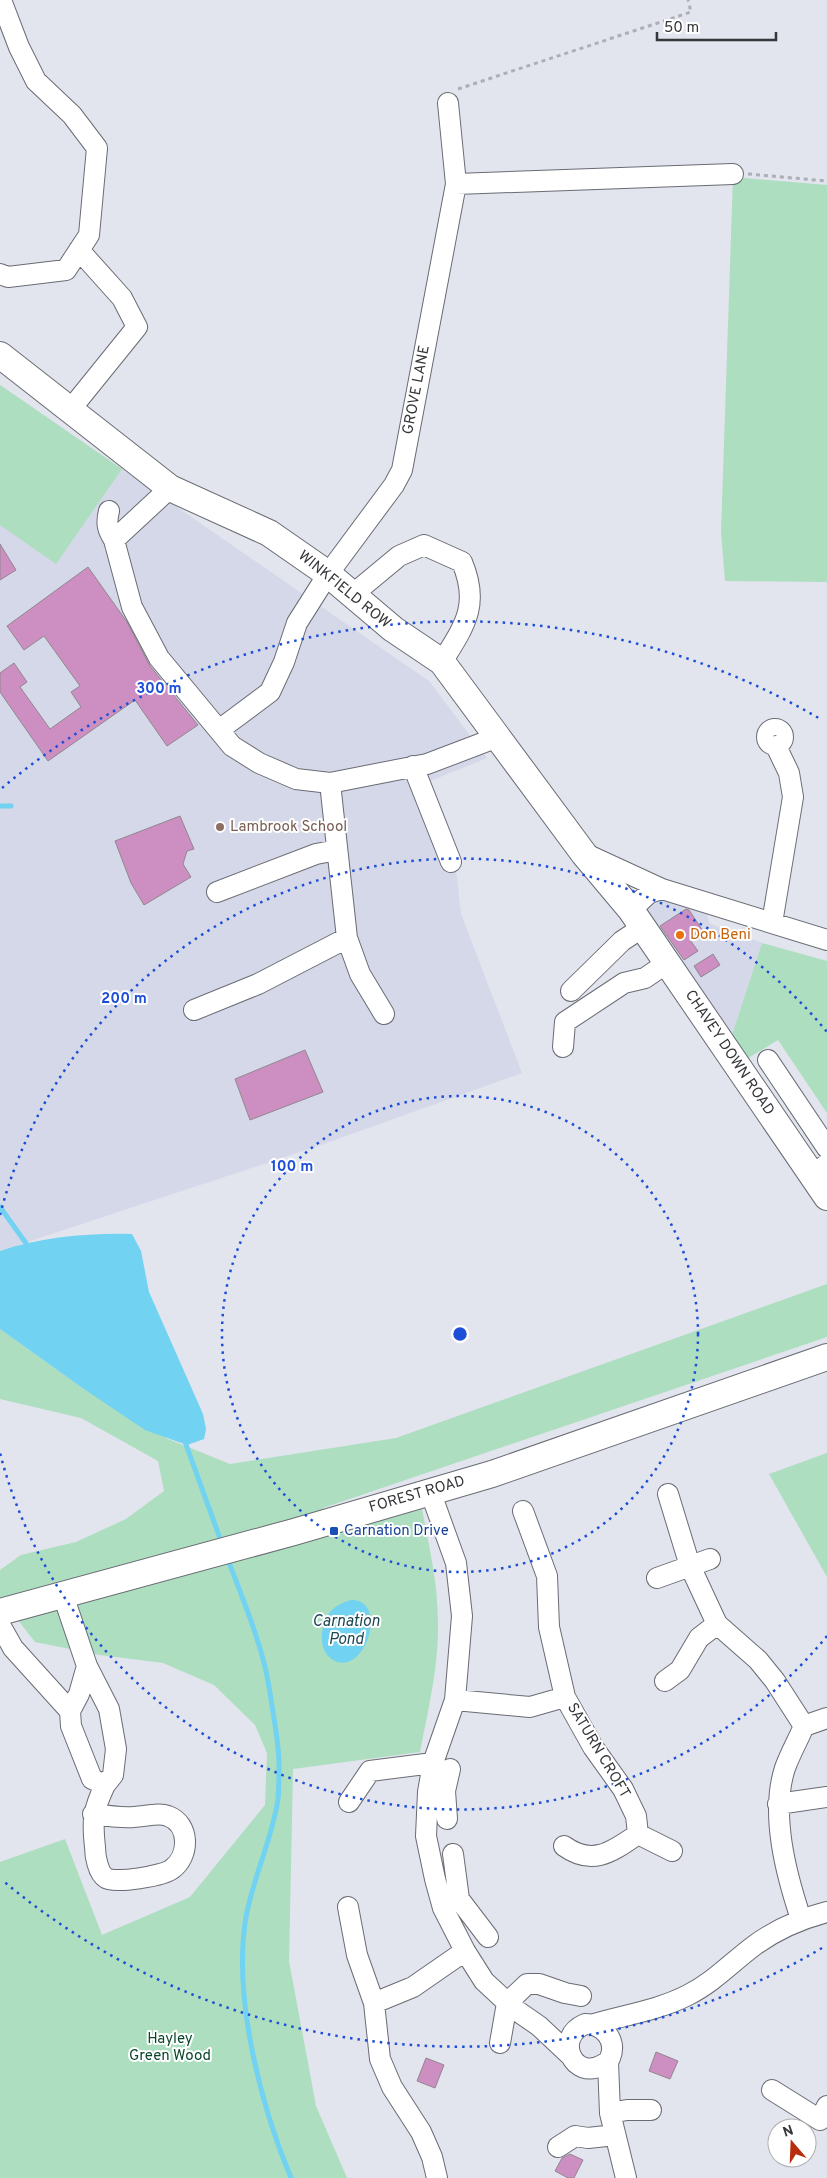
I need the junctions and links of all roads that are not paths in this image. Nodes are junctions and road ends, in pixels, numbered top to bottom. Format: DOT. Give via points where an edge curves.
graph roads {
  1 [pos="1,0"];
  2 [pos="448,103"];
  3 [pos="733,174"];
  4 [pos="456,184"];
  5 [pos="80,250"];
  6 [pos="0,274"];
  7 [pos="0,355"];
  8 [pos="70,410"];
  9 [pos="170,488"];
  10 [pos="109,511"];
  11 [pos="114,540"];
  12 [pos="328,574"];
  13 [pos="352,595"];
  14 [pos="442,662"];
  15 [pos="218,730"];
  16 [pos="498,737"];
  17 [pos="776,746"];
  18 [pos="413,766"];
  19 [pos="330,783"];
  20 [pos="337,850"];
  21 [pos="584,854"];
  22 [pos="451,862"];
  23 [pos="662,889"];
  24 [pos="218,892"];
  25 [pos="637,919"];
  26 [pos="772,923"];
  27 [pos="347,938"];
  28 [pos="827,940"];
  29 [pos="668,963"];
  30 [pos="571,990"];
  31 [pos="194,1010"];
  32 [pos="384,1014"];
  33 [pos="562,1047"];
  34 [pos="768,1060"];
  35 [pos="827,1148"];
  36 [pos="820,1170"];
  37 [pos="827,1197"];
  38 [pos="827,1357"];
  39 [pos="430,1491"];
  40 [pos="668,1494"];
  41 [pos="523,1511"];
  42 [pos="710,1559"];
  43 [pos="690,1566"];
  44 [pos="657,1578"];
  45 [pos="63,1595"];
  46 [pos="0,1612"];
  47 [pos="717,1624"];
  48 [pos="0,1625"];
  49 [pos="88,1666"];
  50 [pos="665,1681"];
  51 [pos="565,1697"];
  52 [pos="455,1700"];
  53 [pos="70,1711"];
  54 [pos="827,1718"];
  55 [pos="804,1726"];
  56 [pos="442,1766"];
  57 [pos="105,1785"];
  58 [pos="437,1791"];
  59 [pos="827,1796"];
  60 [pos="349,1802"];
  61 [pos="778,1804"];
  62 [pos="93,1814"];
  63 [pos="447,1819"];
  64 [pos="638,1834"];
  65 [pos="564,1846"];
  66 [pos="672,1851"];
  67 [pos="453,1854"];
  68 [pos="451,1903"];
  69 [pos="348,1906"];
  70 [pos="827,1912"];
  71 [pos="801,1919"];
  72 [pos="488,1937"];
  73 [pos="465,1951"];
  74 [pos="581,1996"];
  75 [pos="507,2002"];
  76 [pos="374,2003"];
  77 [pos="641,2013"];
  78 [pos="528,2018"];
  79 [pos="585,2026"];
  80 [pos="500,2043"];
  81 [pos="571,2056"];
  82 [pos="610,2058"];
  83 [pos="587,2069"];
  84 [pos="772,2090"];
  85 [pos="650,2110"];
  86 [pos="610,2113"];
  87 [pos="825,2119"];
  88 [pos="615,2135"];
  89 [pos="558,2147"];
  90 [pos="437,2178"];
  91 [pos="626,2178"];
  1 -- 5 [label="street" via="36,81 72,115 97,148 90,235"];
  2 -- 4 [label="street, GROVE LANE"];
  3 -- 4 [label="street"];
  4 -- 12 [label="street, GROVE LANE" via="402,470"];
  5 -- 6 [label="street" via="66,270 8,277"];
  5 -- 8 [label="street" via="122,298 137,327"];
  7 -- 8 [label="main road, WINKFIELD ROW"];
  8 -- 9 [label="main road, WINKFIELD ROW"];
  9 -- 11 [label="street"];
  9 -- 12 [label="main road, WINKFIELD ROW" via="269,532"];
  10 -- 11 [label="street" via="107,529"];
  11 -- 15 [label="street" via="132,607 160,658"];
  12 -- 13 [label="main road, WINKFIELD ROW"];
  12 -- 15 [label="street, GROVE LANE" via="297,623 270,692"];
  13 -- 14 [label="main road, WINKFIELD ROW" via="392,629"];
  13 -- 14 [label="street" via="400,556 424,546 462,562 470,582 470,607"];
  14 -- 16 [label="main road, WINKFIELD ROW"];
  15 -- 19 [label="street" via="232,746 259,763 296,780"];
  16 -- 18 [label="street" via="427,764"];
  16 -- 21 [label="main road, WINKFIELD ROW"];
  17 -- 26 [label="street" via="789,773 793,797"];
  18 -- 19 [label="street"];
  18 -- 22 [label="street"];
  19 -- 20 [label="street"];
  20 -- 24 [label="street" via="316,854"];
  20 -- 27 [label="street"];
  21 -- 23 [label="street, WINKFIELD ROW"];
  21 -- 25 [label="main road, WINKFIELD ROW"];
  23 -- 25 [label="street" via="649,893"];
  23 -- 26 [label="street, WINKFIELD ROW"];
  25 -- 29 [label="main road, CHAVEY DOWN ROAD"];
  25 -- 30 [label="street" via="622,941"];
  26 -- 28 [label="street, WINKFIELD ROW"];
  27 -- 31 [label="street" via="258,984"];
  27 -- 32 [label="street" via="360,974"];
  29 -- 33 [label="street" via="645,978 624,983 565,1022"];
  29 -- 36 [label="main road, CHAVEY DOWN ROAD"];
  34 -- 35 [label="street"];
  36 -- 37 [label="main road, CHAVEY DOWN ROAD"];
  38 -- 39 [label="main road, FOREST ROAD" via="492,1474"];
  39 -- 45 [label="main road, FOREST ROAD"];
  39 -- 52 [label="street" via="456,1563 462,1616"];
  40 -- 43 [label="street"];
  41 -- 51 [label="street, SATURN CROFT" via="547,1576 549,1628"];
  42 -- 43 [label="street"];
  43 -- 44 [label="street"];
  43 -- 47 [label="street"];
  45 -- 46 [label="main road, FOREST ROAD"];
  45 -- 49 [label="street"];
  47 -- 50 [label="street" via="699,1638 680,1670"];
  47 -- 55 [label="street" via="758,1660"];
  48 -- 53 [label="street" via="13,1648"];
  49 -- 53 [label="street"];
  49 -- 57 [label="street" via="108,1709 116,1749 113,1775"];
  51 -- 52 [label="street, SATURN CROFT" via="530,1706"];
  51 -- 64 [label="street, SATURN CROFT" via="593,1747 624,1789 636,1816"];
  52 -- 56 [label="street"];
  53 -- 57 [label="street" via="74,1735 92,1779"];
  54 -- 55 [label="street"];
  55 -- 61 [label="street" via="785,1769"];
  56 -- 58 [label="street"];
  56 -- 60 [label="street" via="370,1771"];
  57 -- 62 [label="street"];
  58 -- 63 [label="street"];
  58 -- 68 [label="street" via="426,1836 435,1879"];
  59 -- 61 [label="street"];
  61 -- 71 [label="street" via="788,1879"];
  62 -- 62 [label="street" via="95,1850 102,1874 107,1879 115,1881 160,1875 173,1869 181,1858 185,1841 184,1829 178,1821 167,1816 114,1818"];
  64 -- 65 [label="street" via="599,1856 575,1854"];
  64 -- 66 [label="street"];
  67 -- 68 [label="street"];
  68 -- 72 [label="street"];
  68 -- 73 [label="street"];
  69 -- 76 [label="street" via="357,1956"];
  70 -- 71 [label="street"];
  71 -- 77 [label="street" via="755,1945 717,1978 687,1996"];
  73 -- 75 [label="street" via="484,1981"];
  73 -- 76 [label="street" via="413,1987"];
  74 -- 75 [label="street" via="533,1983"];
  75 -- 78 [label="street"];
  75 -- 80 [label="street"];
  76 -- 90 [label="street" via="380,2059 392,2087 421,2132"];
  77 -- 79 [label="street"];
  77 -- 82 [label="street" via="618,2033"];
  78 -- 79 [label="street" via="546,2024"];
  78 -- 81 [label="street"];
  79 -- 81 [label="street" via="568,2042"];
  79 -- 82 [label="street" via="602,2028 608,2035 612,2045"];
  81 -- 83 [label="street" via="578,2066"];
  82 -- 83 [label="street" via="596,2069"];
  82 -- 86 [label="street"];
  83 -- 86 [label="street"];
  84 -- 87 [label="street"];
  85 -- 86 [label="street"];
  86 -- 88 [label="street"];
  88 -- 89 [label="street" via="575,2136"];
  88 -- 91 [label="street"];
}
